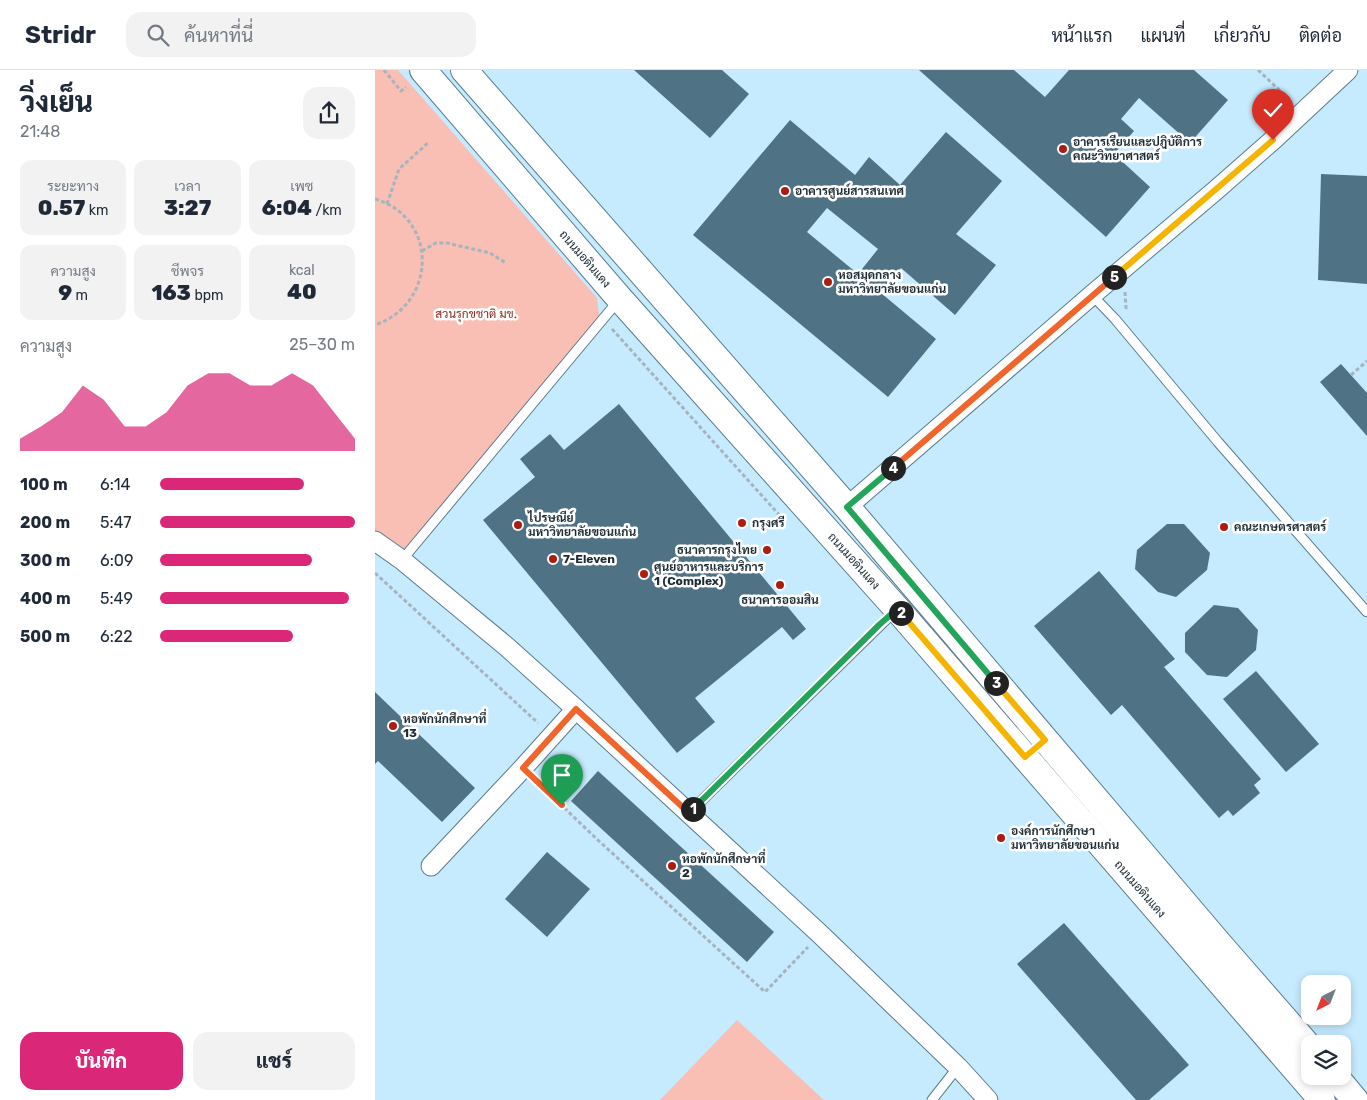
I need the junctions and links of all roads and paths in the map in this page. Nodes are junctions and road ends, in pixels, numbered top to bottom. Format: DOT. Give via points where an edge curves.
graph roads {
  1 [pos="423,70"];
  2 [pos="464,70"];
  3 [pos="1258,70"];
  4 [pos="1348,70"];
  5 [pos="1297,94"];
  6 [pos="1290,100"];
  7 [pos="1283,106"];
  8 [pos="429,142"];
  9 [pos="375,200"];
  10 [pos="387,204"];
  11 [pos="422,251"];
  12 [pos="506,263"];
  13 [pos="1092,295"];
  14 [pos="620,300"];
  15 [pos="375,325"];
  16 [pos="1367,361"];
  17 [pos="1351,375"];
  18 [pos="847,507"];
  19 [pos="375,541"];
  20 [pos="402,560"];
  21 [pos="375,573"];
  22 [pos="897,609"];
  23 [pos="1367,612"];
  24 [pos="576,709"];
  25 [pos="541,726"];
  26 [pos="1045,740"];
  27 [pos="1025,757"];
  28 [pos="523,768"];
  29 [pos="689,813"];
  30 [pos="431,866"];
  31 [pos="820,934"];
  32 [pos="1301,1038"];
  33 [pos="958,1067"];
  34 [pos="1342,1085"];
  35 [pos="932,1100"];
  36 [pos="988,1100"];
  37 [pos="1322,1100"];
  38 [pos="1355,1100"];
  1 -- 14 [label="street, ถนนมอดินแดง"];
  2 -- 18 [label="street, ถนนมอดินแดง"];
  3 -- 6 [label="path"];
  4 -- 13 [label="street" via="1273,140"];
  5 -- 6 [label="path"];
  6 -- 7 [label="path"];
  8 -- 10 [label="path" via="399,169"];
  9 -- 10 [label="path"];
  10 -- 11 [label="path" via="407,220"];
  11 -- 12 [label="path" via="436,243 447,243 489,253"];
  11 -- 15 [label="path" via="420,282 410,301 395,316"];
  13 -- 18 [label="street"];
  13 -- 23 [label="lane"];
  14 -- 20 [label="lane"];
  14 -- 22 [label="street, ถนนมอดินแดง"];
  16 -- 17 [label="path"];
  18 -- 26 [label="street, ถนนมอดินแดง"];
  19 -- 20 [label="street"];
  20 -- 24 [label="street"];
  21 -- 25 [label="path"];
  22 -- 27 [label="street, ถนนมอดินแดง"];
  22 -- 29 [label="lane"];
  24 -- 28 [label="street"];
  24 -- 29 [label="street"];
  26 -- 27 [label="street"];
  26 -- 32 [label="street, ถนนมอดินแดง"];
  27 -- 37 [label="street, ถนนมอดินแดง"];
  28 -- 30 [label="street"];
  28 -- 31 [label="path" via="765,992"];
  29 -- 31 [label="street"];
  31 -- 33 [label="street"];
  33 -- 35 [label="lane"];
  33 -- 36 [label="street"];
  34 -- 38 [label="street"];
}
